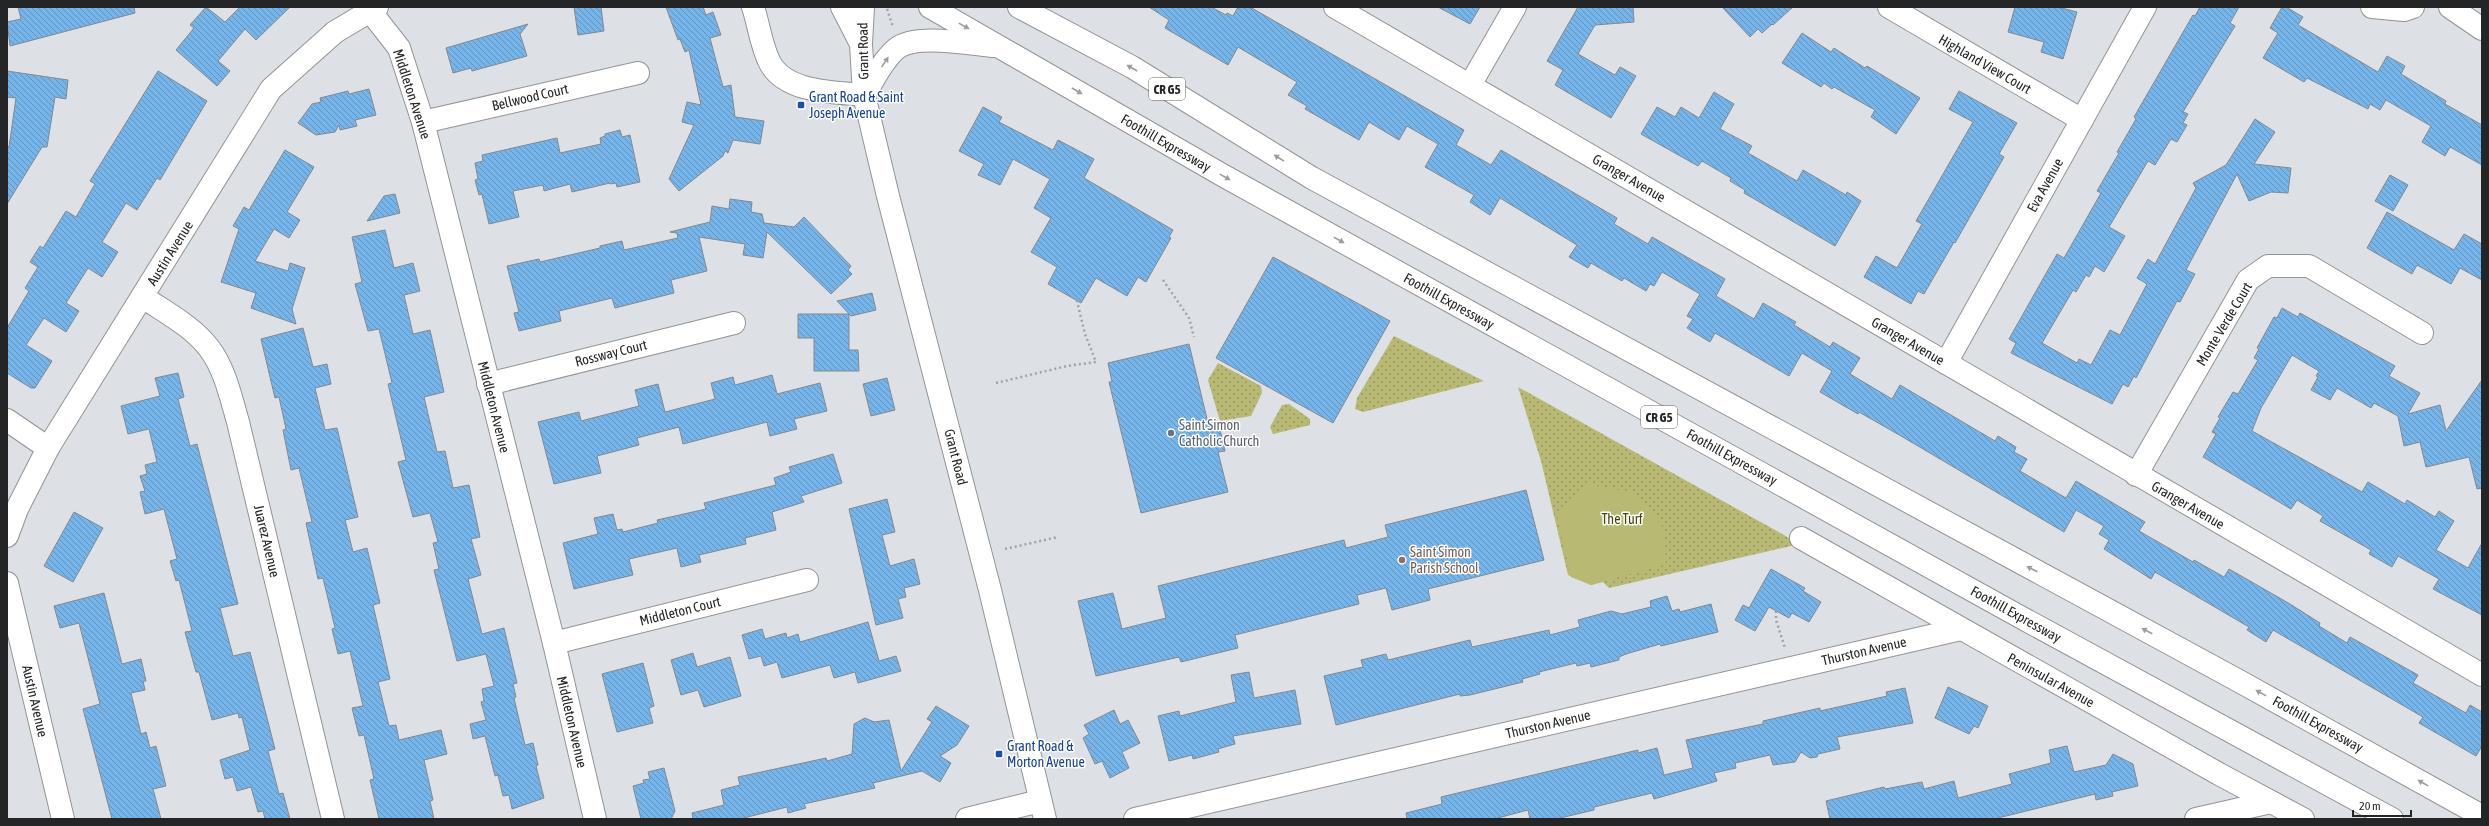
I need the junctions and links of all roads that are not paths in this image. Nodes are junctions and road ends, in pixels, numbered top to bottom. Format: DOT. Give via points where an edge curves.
graph roads {
  1 [pos="753,7"];
  2 [pos="842,7"];
  3 [pos="930,7"];
  4 [pos="1019,7"];
  5 [pos="1335,7"];
  6 [pos="1515,7"];
  7 [pos="1889,7"];
  8 [pos="2145,7"];
  9 [pos="2372,7"];
  10 [pos="2413,7"];
  11 [pos="2450,7"];
  12 [pos="371,8"];
  13 [pos="880,8"];
  14 [pos="2482,29"];
  15 [pos="861,44"];
  16 [pos="1001,47"];
  17 [pos="638,73"];
  18 [pos="1470,86"];
  19 [pos="864,95"];
  20 [pos="2082,120"];
  21 [pos="423,122"];
  22 [pos="143,297"];
  23 [pos="734,323"];
  24 [pos="2422,333"];
  25 [pos="1946,363"];
  26 [pos="488,384"];
  27 [pos="7,420"];
  28 [pos="48,448"];
  29 [pos="2136,475"];
  30 [pos="7,536"];
  31 [pos="1801,538"];
  32 [pos="807,580"];
  33 [pos="7,583"];
  34 [pos="1961,629"];
  35 [pos="554,643"];
  36 [pos="2482,675"];
  37 [pos="2271,802"];
  38 [pos="1042,810"];
  39 [pos="2482,816"];
  40 [pos="63,819"];
  41 [pos="333,819"];
  42 [pos="595,819"];
  43 [pos="967,819"];
  44 [pos="1135,819"];
  45 [pos="2196,819"];
  46 [pos="2303,819"];
  47 [pos="2392,819"];
  1 -- 19 [label="main road, Grant Road" via="767,55 775,71 790,82 808,87"];
  2 -- 15 [label="main road"];
  3 -- 16 [label="main road, Foothill Expressway / CR G5, one-way"];
  39 -- 4 [label="main road, Foothill Expressway / CR G5, one-way" via="2239,681 1312,178 1132,67"];
  5 -- 18 [label="main road, Granger Avenue"];
  6 -- 18 [label="main road"];
  7 -- 20 [label="main road, Highland View Court"];
  8 -- 20 [label="main road, Eva Avenue"];
  9 -- 10 [label="main road" via="2404,10"];
  11 -- 14 [label="main road"];
  12 -- 21 [label="main road, Middleton Avenue" via="399,48"];
  12 -- 22 [label="main road, Austin Avenue" via="335,32 271,89"];
  13 -- 15 [label="main road, Grant Road"];
  15 -- 19 [label="main road, Grant Road"];
  19 -- 16 [label="main road, one-way" via="887,59 900,47 918,41"];
  16 -- 47 [label="main road, Foothill Expressway / CR G5, one-way" via="1224,176 2017,615"];
  17 -- 21 [label="main road, Bellwood Court"];
  18 -- 25 [label="main road, Granger Avenue"];
  19 -- 38 [label="main road, Grant Road" via="990,590"];
  20 -- 25 [label="main road, Eva Avenue"];
  21 -- 26 [label="main road, Middleton Avenue"];
  22 -- 28 [label="main road, Austin Avenue"];
  22 -- 41 [label="main road, Juarez Avenue" via="195,333 209,348 224,378 238,422"];
  23 -- 26 [label="main road, Rossway Court"];
  24 -- 29 [label="main road, Monte Verde Court" via="2309,266 2268,266 2248,280"];
  25 -- 29 [label="main road, Granger Avenue"];
  26 -- 35 [label="main road, Middleton Avenue"];
  27 -- 28 [label="main road"];
  28 -- 30 [label="main road, Austin Avenue" via="17,509"];
  29 -- 36 [label="main road, Granger Avenue"];
  31 -- 34 [label="main road, Peninsular Avenue"];
  32 -- 35 [label="main road, Middleton Court"];
  33 -- 40 [label="main road, Austin Avenue"];
  34 -- 37 [label="main road, Peninsular Avenue"];
  34 -- 44 [label="main road, Thurston Avenue"];
  35 -- 42 [label="main road, Middleton Avenue"];
  37 -- 45 [label="main road"];
  37 -- 46 [label="main road, Peninsular Avenue"];
  38 -- 43 [label="main road"];
}
